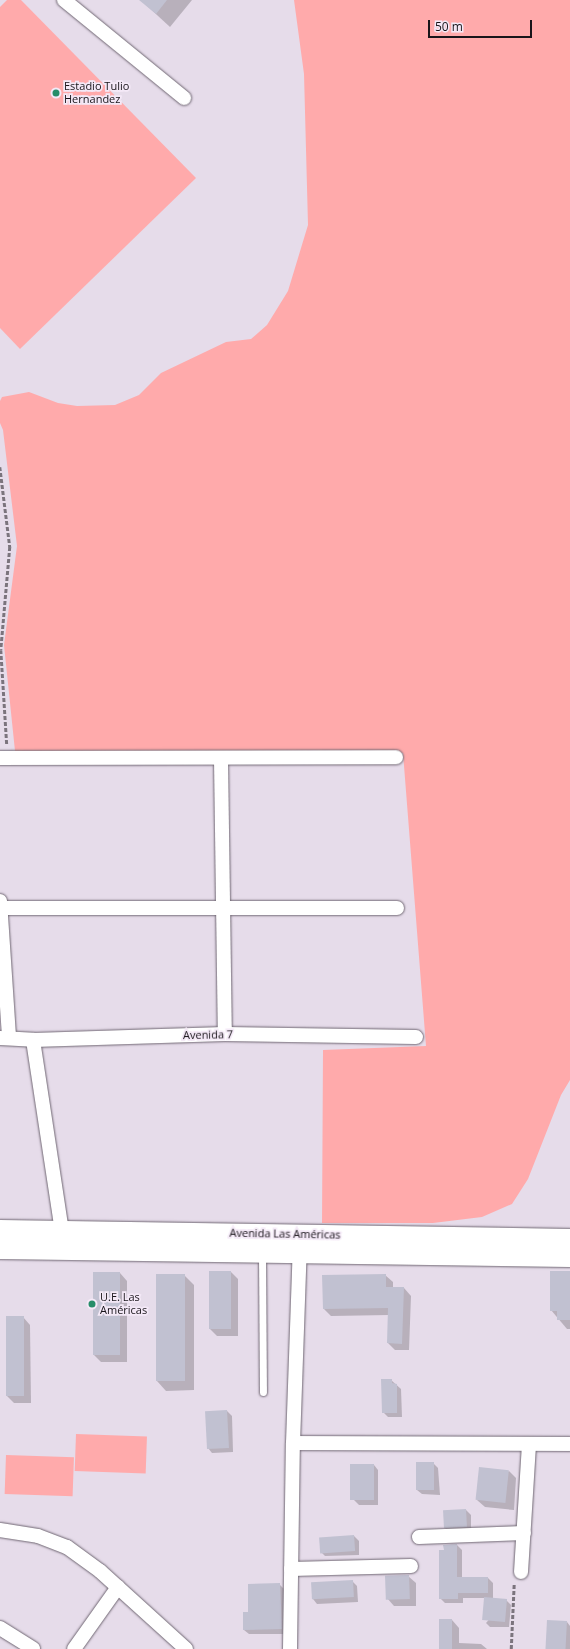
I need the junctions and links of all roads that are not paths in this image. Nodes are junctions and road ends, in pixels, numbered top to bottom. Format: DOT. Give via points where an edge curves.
graph roads {
  1 [pos="64,0"];
  2 [pos="184,98"];
  3 [pos="396,757"];
  4 [pos="4,758"];
  5 [pos="221,758"];
  6 [pos="0,904"];
  7 [pos="223,907"];
  8 [pos="396,908"];
  9 [pos="225,1034"];
  10 [pos="416,1037"];
  11 [pos="4,1038"];
  12 [pos="33,1040"];
  13 [pos="0,1230"];
  14 [pos="62,1230"];
  15 [pos="570,1239"];
  16 [pos="300,1243"];
  17 [pos="0,1249"];
  18 [pos="262,1252"];
  19 [pos="570,1257"];
  20 [pos="263,1392"];
  21 [pos="293,1443"];
  22 [pos="529,1444"];
  23 [pos="570,1444"];
  24 [pos="0,1530"];
  25 [pos="524,1533"];
  26 [pos="419,1537"];
  27 [pos="411,1566"];
  28 [pos="291,1569"];
  29 [pos="522,1572"];
  30 [pos="118,1587"];
  31 [pos="0,1628"];
  32 [pos="182,1648"];
  33 [pos="33,1649"];
  34 [pos="74,1649"];
  35 [pos="290,1649"];
  1 -- 2 [label="street"];
  3 -- 5 [label="street"];
  4 -- 5 [label="street"];
  5 -- 7 [label="street"];
  6 -- 7 [label="street"];
  6 -- 11 [label="street"];
  7 -- 8 [label="street"];
  7 -- 9 [label="street"];
  9 -- 10 [label="street, Avenida 7"];
  9 -- 12 [label="street, Avenida 7"];
  11 -- 12 [label="street, Avenida 7"];
  12 -- 14 [label="street"];
  13 -- 14 [label="main road, Avenida Las Américas"];
  14 -- 16 [label="main road, Avenida Las Américas"];
  15 -- 16 [label="main road, Avenida Las Américas"];
  16 -- 18 [label="main road, Avenida Las Américas"];
  16 -- 19 [label="main road, Avenida Las Américas"];
  16 -- 21 [label="street"];
  17 -- 18 [label="main road, Avenida Las Américas"];
  18 -- 20 [label="lane"];
  21 -- 22 [label="street"];
  21 -- 28 [label="street"];
  22 -- 23 [label="street"];
  22 -- 25 [label="street"];
  24 -- 30 [label="street" via="38,1536 67,1547"];
  25 -- 26 [label="street"];
  25 -- 29 [label="street"];
  27 -- 28 [label="street"];
  28 -- 35 [label="street"];
  30 -- 32 [label="street"];
  30 -- 34 [label="street"];
  31 -- 33 [label="street"];
}
